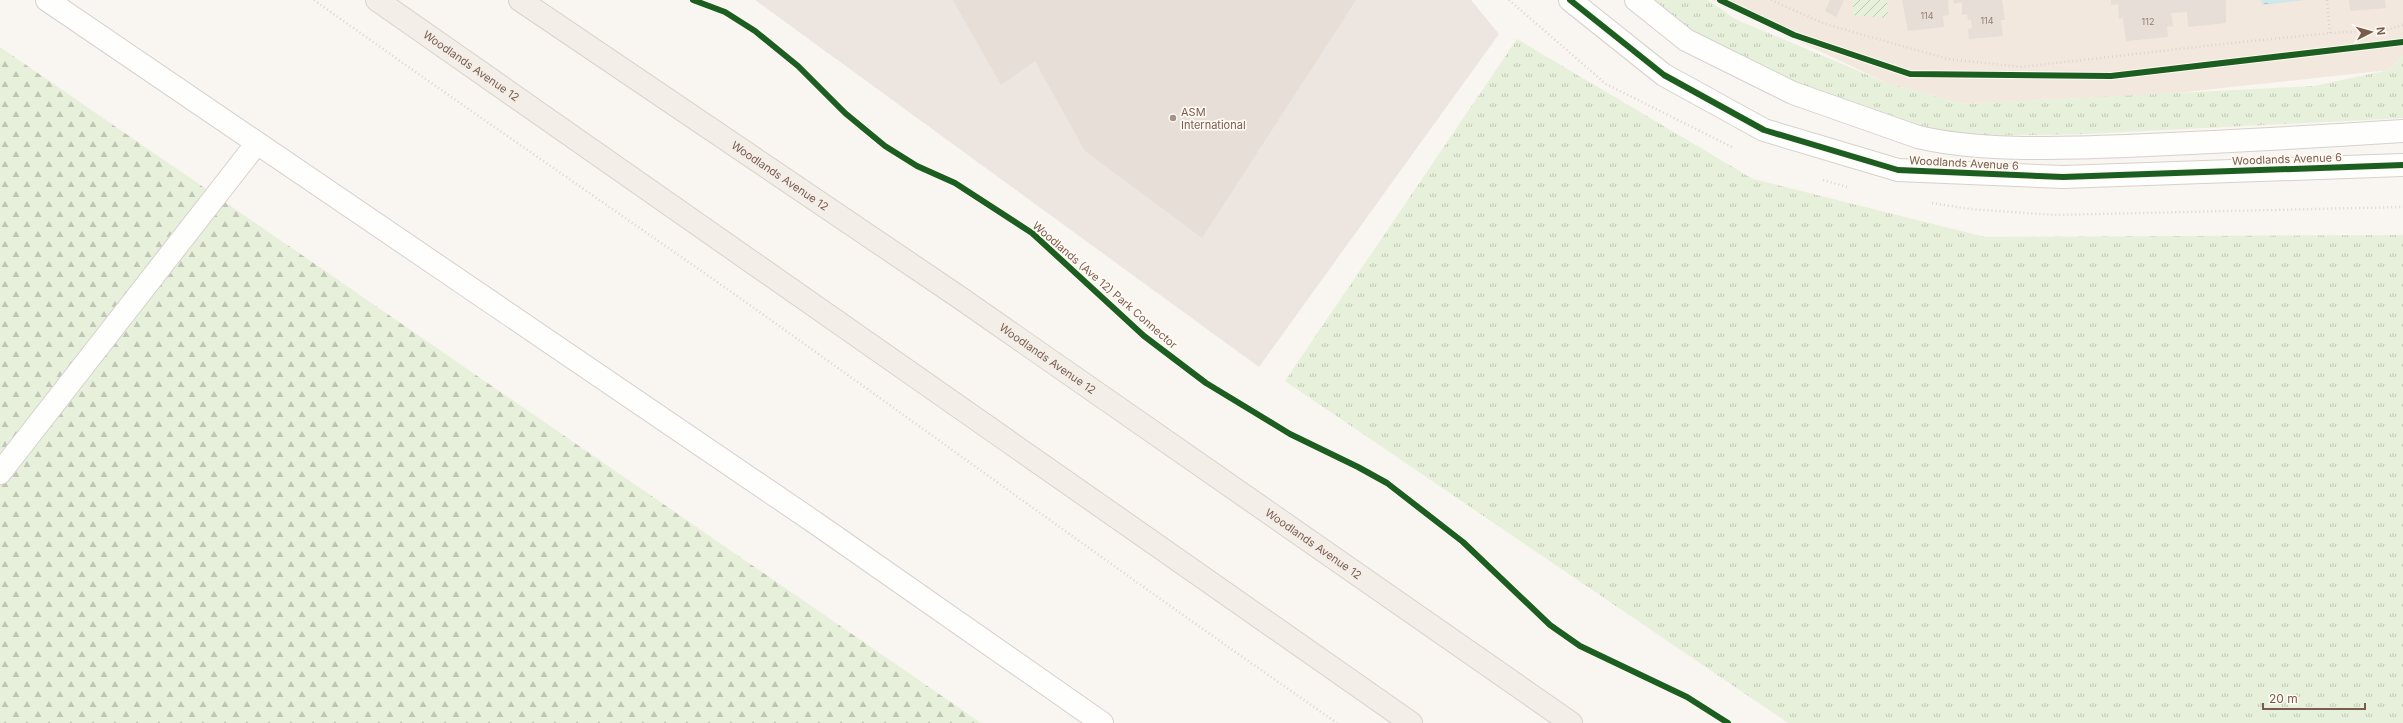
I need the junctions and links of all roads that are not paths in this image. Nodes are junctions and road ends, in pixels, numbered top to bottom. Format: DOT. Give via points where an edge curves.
graph roads {
  1 [pos="47,0"];
  2 [pos="377,0"];
  3 [pos="520,0"];
  4 [pos="1570,0"];
  5 [pos="1636,0"];
  6 [pos="2403,131"];
  7 [pos="257,143"];
  8 [pos="2403,165"];
  9 [pos="0,473"];
  10 [pos="1102,723"];
  11 [pos="1411,723"];
  12 [pos="1572,723"];
  1 -- 7 [label="street"];
  2 -- 11 [label="main road, Woodlands Avenue 12"];
  3 -- 12 [label="main road, Woodlands Avenue 12" via="956,295"];
  4 -- 8 [label="street, Woodlands Avenue 6" via="1664,75 1764,130 1898,170 2063,177"];
  5 -- 6 [label="street, Woodlands Avenue 6" via="1686,40 1793,93 1939,142 2046,149"];
  7 -- 9 [label="street"];
  7 -- 10 [label="street" via="817,524"];
}
